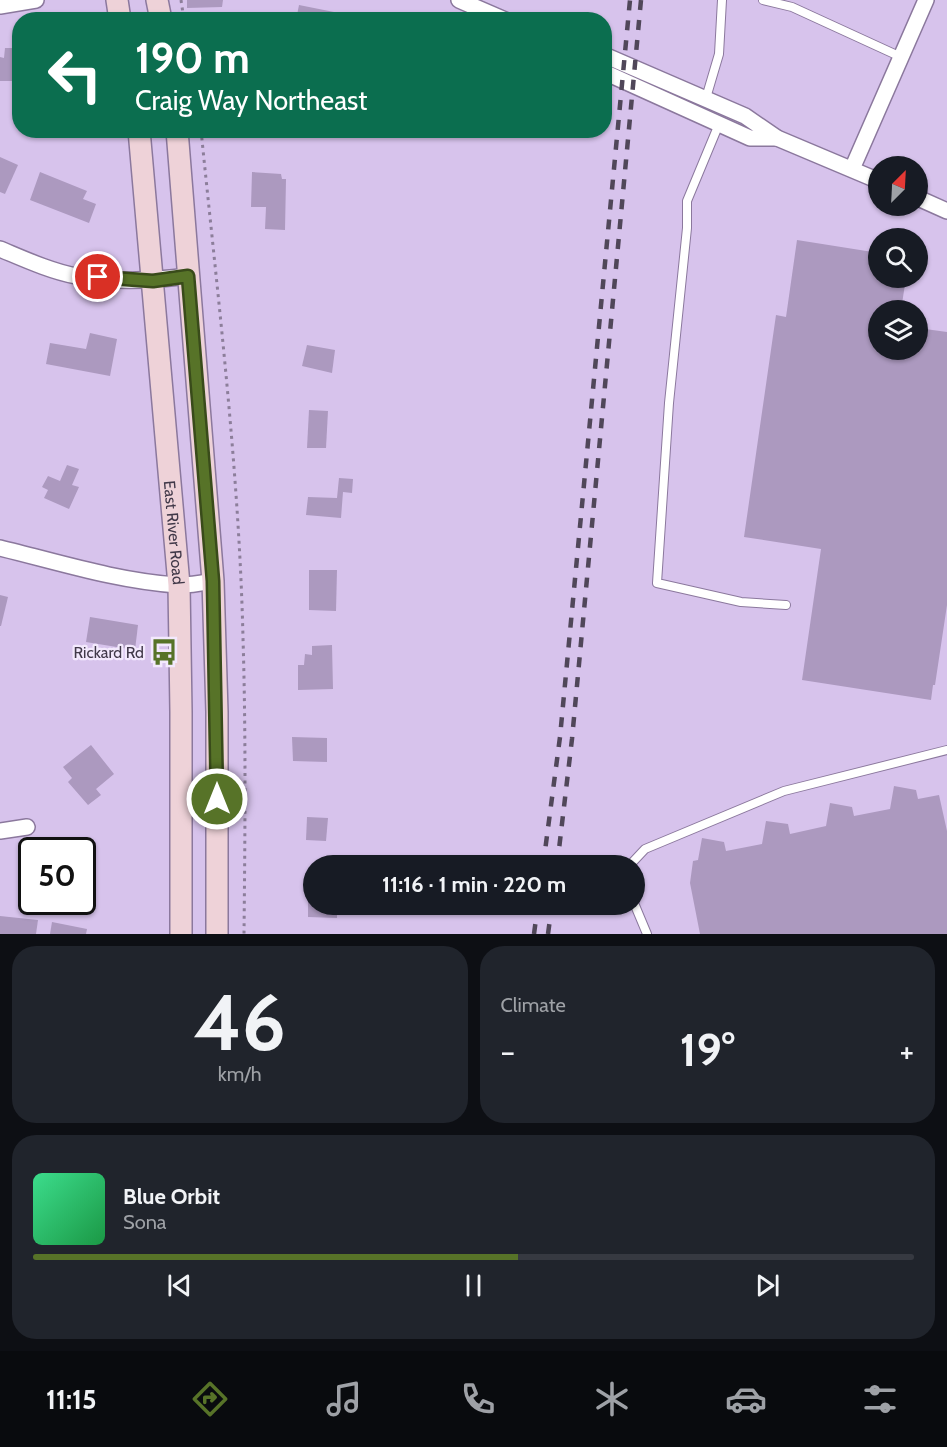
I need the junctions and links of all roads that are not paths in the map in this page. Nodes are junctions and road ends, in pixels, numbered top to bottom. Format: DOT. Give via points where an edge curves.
graph roads {
  1 [pos="36,0"];
  2 [pos="459,0"];
  3 [pos="722,0"];
  4 [pos="763,0"];
  5 [pos="926,0"];
  6 [pos="482,5"];
  7 [pos="0,6"];
  8 [pos="901,57"];
  9 [pos="612,58"];
  10 [pos="612,76"];
  11 [pos="706,98"];
  12 [pos="719,124"];
  13 [pos="140,138"];
  14 [pos="178,138"];
  15 [pos="777,138"];
  16 [pos="852,169"];
  17 [pos="868,176"];
  18 [pos="928,202"];
  19 [pos="947,211"];
  20 [pos="0,249"];
  21 [pos="188,276"];
  22 [pos="153,281"];
  23 [pos="0,548"];
  24 [pos="213,581"];
  25 [pos="179,585"];
  26 [pos="786,605"];
  27 [pos="947,750"];
  28 [pos="27,827"];
  29 [pos="0,831"];
  30 [pos="639,855"];
  31 [pos="639,915"];
  32 [pos="181,934"];
  33 [pos="217,934"];
  34 [pos="647,934"];
  1 -- 7 [label="street"];
  2 -- 6 [label="street"];
  3 -- 11 [label="lane" via="719,54"];
  4 -- 8 [label="lane" via="792,7"];
  5 -- 8 [label="street"];
  8 -- 16 [label="street"];
  9 -- 11 [label="street"];
  10 -- 12 [label="street"];
  11 -- 15 [label="street" via="745,116"];
  12 -- 15 [label="street" via="750,138"];
  12 -- 26 [label="lane" via="687,201 657,583 741,603"];
  13 -- 22 [label="main road, East River Road"];
  14 -- 21 [label="main road"];
  15 -- 16 [label="street"];
  16 -- 17 [label="street"];
  18 -- 19 [label="street"];
  20 -- 22 [label="street" via="75,276"];
  21 -- 22 [label="street"];
  21 -- 24 [label="main road"];
  22 -- 25 [label="main road, East River Road"];
  23 -- 25 [label="street" via="123,577"];
  24 -- 25 [label="street"];
  24 -- 33 [label="main road"];
  25 -- 32 [label="main road, East River Road"];
  27 -- 30 [label="lane" via="784,791 645,849"];
  28 -- 29 [label="street"];
  31 -- 34 [label="lane"];
}
